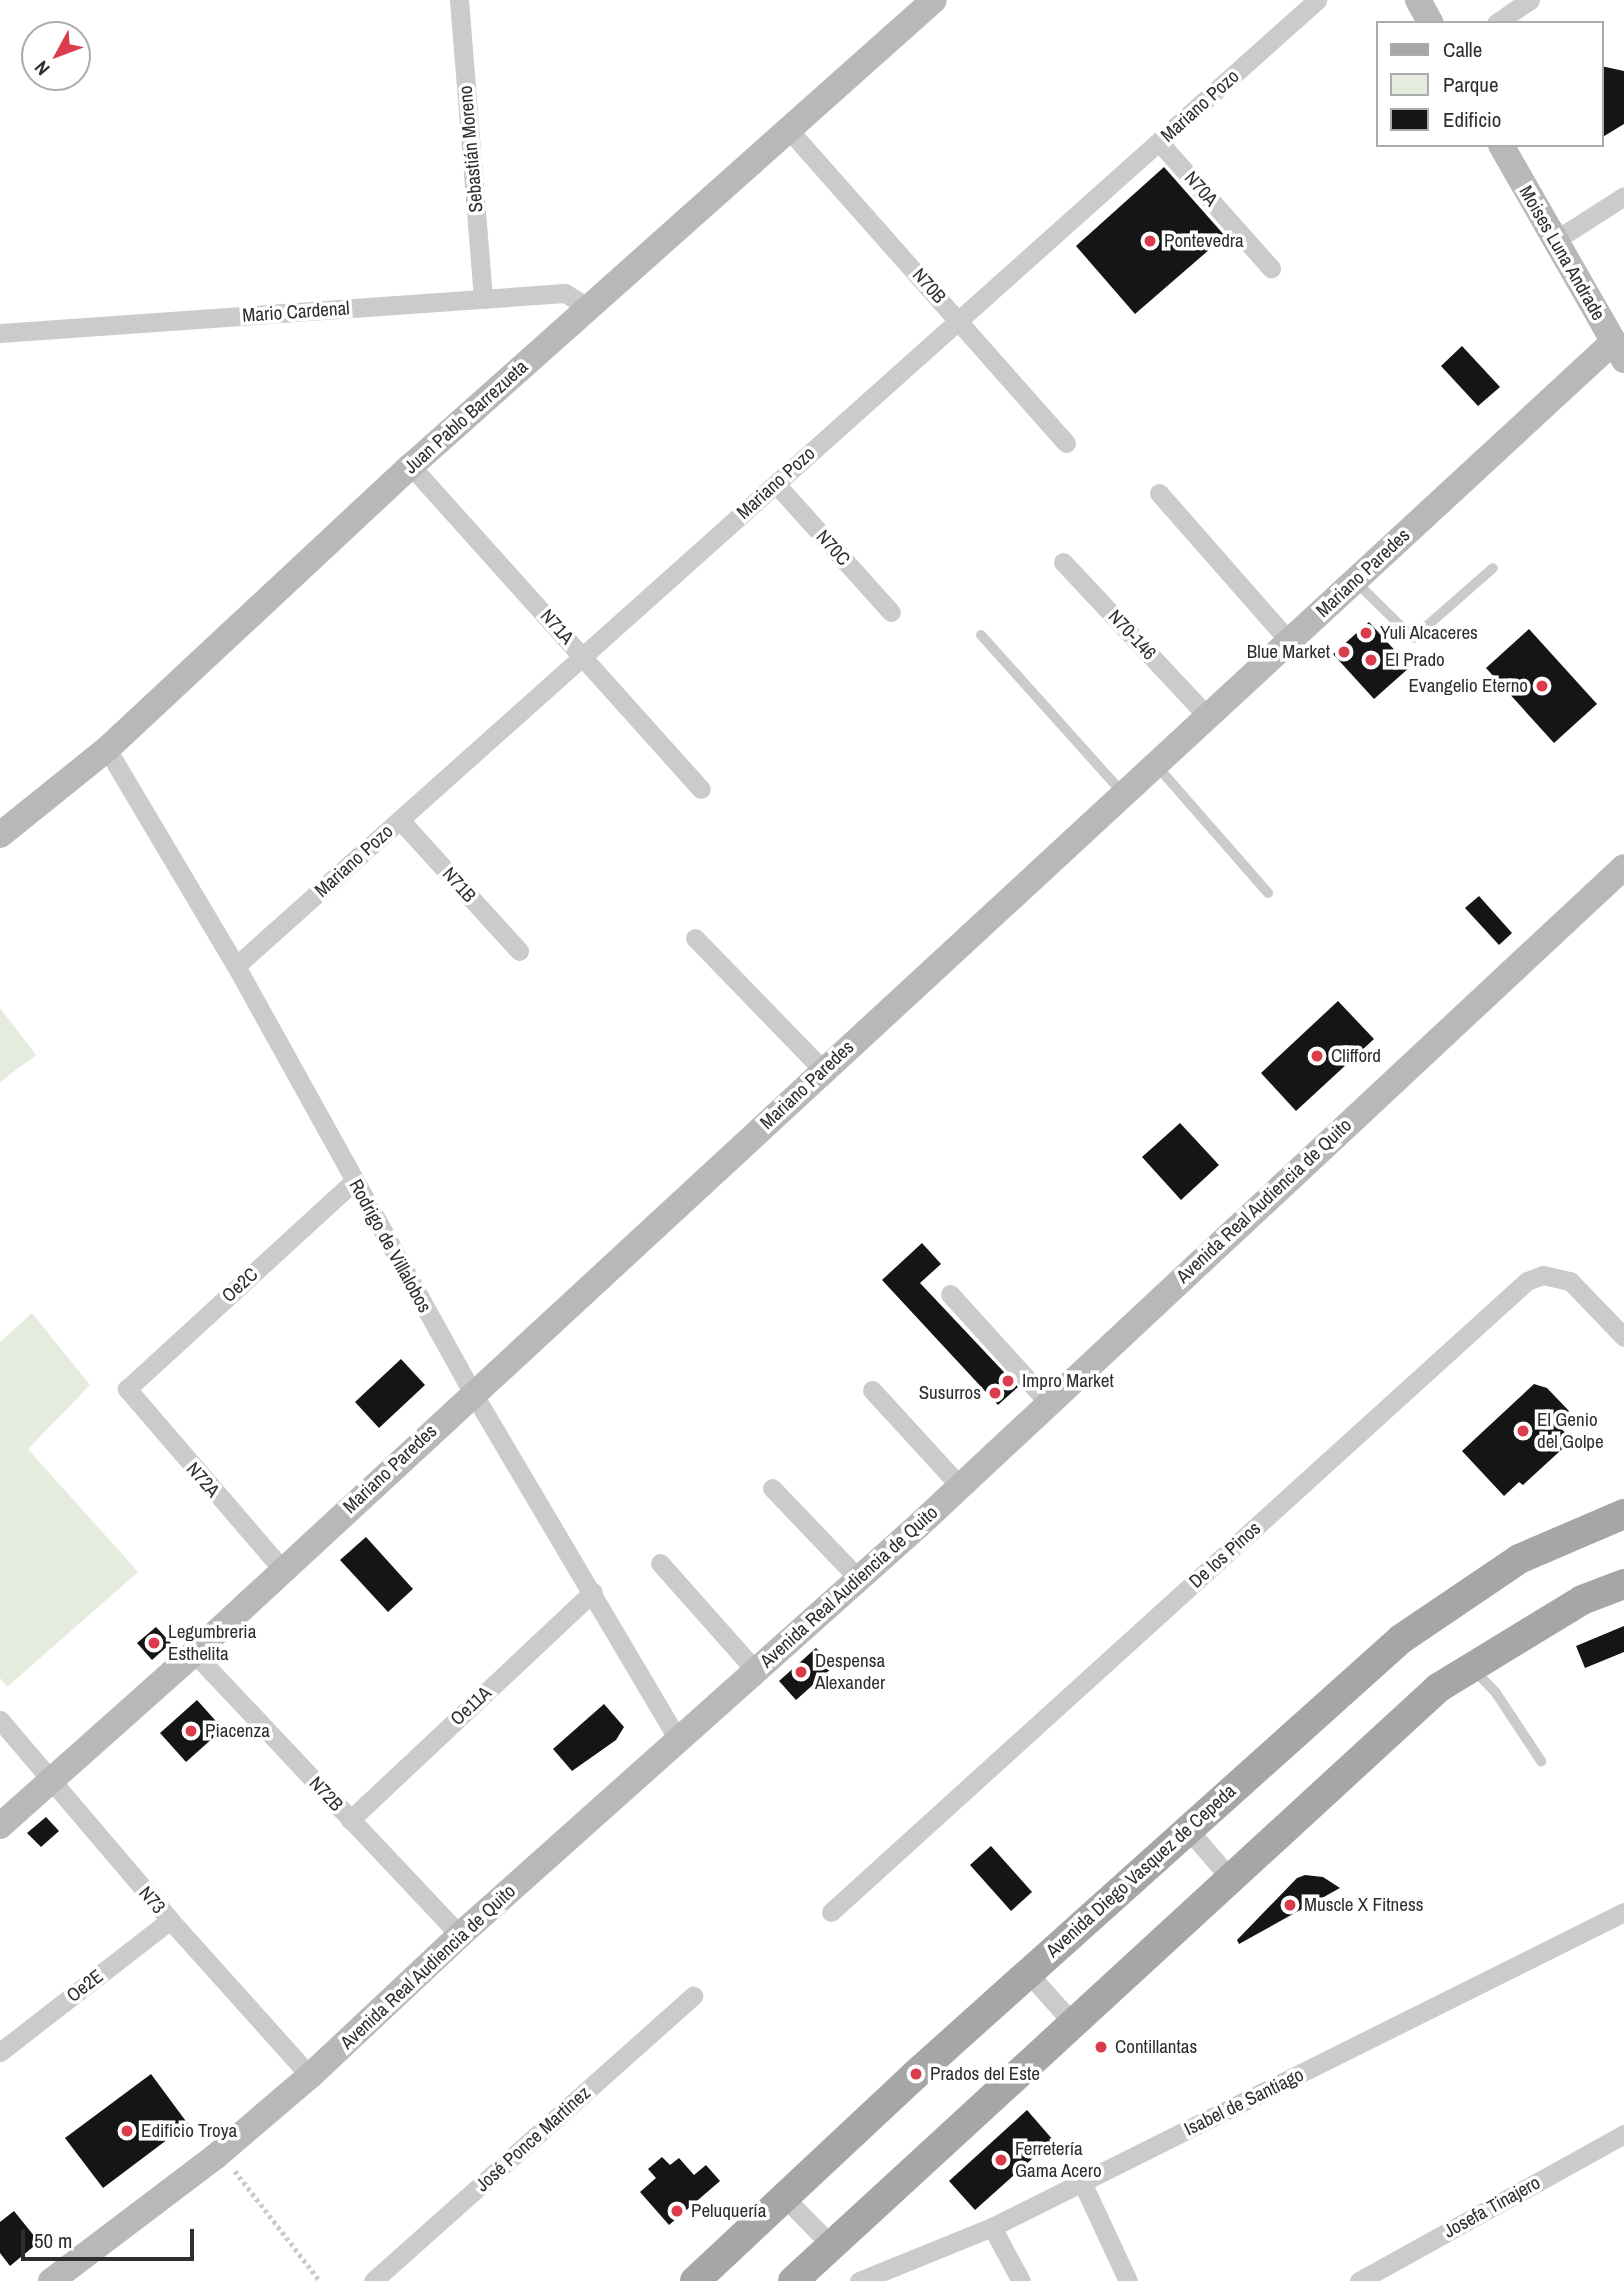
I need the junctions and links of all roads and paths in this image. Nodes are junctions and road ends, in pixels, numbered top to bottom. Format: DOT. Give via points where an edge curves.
graph roads {
  1 [pos="459,0"];
  2 [pos="934,0"];
  3 [pos="1317,0"];
  4 [pos="1418,0"];
  5 [pos="1530,0"];
  6 [pos="1430,21"];
  7 [pos="1499,21"];
  8 [pos="789,130"];
  9 [pos="1159,142"];
  10 [pos="1501,147"];
  11 [pos="1624,196"];
  12 [pos="1554,242"];
  13 [pos="1271,268"];
  14 [pos="483,299"];
  15 [pos="587,307"];
  16 [pos="960,320"];
  17 [pos="0,333"];
  18 [pos="1618,351"];
  19 [pos="1066,443"];
  20 [pos="411,466"];
  21 [pos="775,484"];
  22 [pos="1159,493"];
  23 [pos="1063,562"];
  24 [pos="1493,568"];
  25 [pos="1354,581"];
  26 [pos="891,612"];
  27 [pos="981,635"];
  28 [pos="1289,641"];
  29 [pos="583,656"];
  30 [pos="1204,712"];
  31 [pos="107,749"];
  32 [pos="1155,764"];
  33 [pos="701,789"];
  34 [pos="1123,793"];
  35 [pos="400,820"];
  36 [pos="0,835"];
  37 [pos="1624,867"];
  38 [pos="1268,893"];
  39 [pos="695,938"];
  40 [pos="519,951"];
  41 [pos="236,966"];
  42 [pos="823,1070"];
  43 [pos="354,1181"];
  44 [pos="950,1294"];
  45 [pos="1624,1337"];
  46 [pos="127,1389"];
  47 [pos="872,1390"];
  48 [pos="472,1393"];
  49 [pos="1049,1403"];
  50 [pos="960,1486"];
  51 [pos="772,1488"];
  52 [pos="1624,1514"];
  53 [pos="660,1563"];
  54 [pos="282,1569"];
  55 [pos="859,1578"];
  56 [pos="1624,1584"];
  57 [pos="593,1592"];
  58 [pos="194,1653"];
  59 [pos="1471,1668"];
  60 [pos="757,1671"];
  61 [pos="0,1720"];
  62 [pos="678,1741"];
  63 [pos="1541,1761"];
  64 [pos="51,1784"];
  65 [pos="350,1820"];
  66 [pos="0,1826"];
  67 [pos="1188,1829"];
  68 [pos="1230,1878"];
  69 [pos="831,1912"];
  70 [pos="1624,1912"];
  71 [pos="170,1920"];
  72 [pos="460,1935"];
  73 [pos="1028,1973"];
  74 [pos="693,1996"];
  75 [pos="1072,2022"];
  76 [pos="0,2052"];
  77 [pos="310,2076"];
  78 [pos="1624,2134"];
  79 [pos="238,2176"];
  80 [pos="1082,2182"];
  81 [pos="785,2198"];
  82 [pos="992,2227"];
  83 [pos="831,2245"];
  84 [pos="51,2281"];
  85 [pos="320,2281"];
  86 [pos="373,2281"];
  87 [pos="695,2281"];
  88 [pos="793,2281"];
  89 [pos="859,2281"];
  90 [pos="1021,2281"];
  91 [pos="1128,2281"];
  92 [pos="1359,2281"];
  1 -- 14 [label="street, Sebastián Moreno"];
  2 -- 8 [label="main road, Juan Pablo Barrezueta"];
  3 -- 9 [label="street, Mariano Pozo"];
  4 -- 6 [label="main road"];
  5 -- 7 [label="street"];
  8 -- 15 [label="main road, Juan Pablo Barrezueta"];
  8 -- 16 [label="street, N70B"];
  9 -- 13 [label="street, N70A"];
  9 -- 16 [label="street, Mariano Pozo"];
  10 -- 12 [label="main road, Moises Luna Andrade"];
  11 -- 12 [label="street"];
  12 -- 18 [label="main road, Moises Luna Andrade"];
  14 -- 15 [label="street, Mario Cardenal" via="565,293"];
  14 -- 17 [label="street, Mario Cardenal"];
  15 -- 20 [label="main road, Juan Pablo Barrezueta"];
  16 -- 19 [label="street, N70B"];
  16 -- 21 [label="street, Mariano Pozo"];
  18 -- 25 [label="main road, Mariano Paredes"];
  20 -- 29 [label="street, N71A"];
  20 -- 31 [label="main road, Juan Pablo Barrezueta"];
  21 -- 26 [label="street, N70C"];
  21 -- 29 [label="street, Mariano Pozo"];
  22 -- 28 [label="street"];
  23 -- 30 [label="street, N70-146"];
  24 -- 25 [label="lane" via="1413,638"];
  25 -- 28 [label="main road, Mariano Paredes"];
  27 -- 34 [label="lane"];
  28 -- 30 [label="main road, Mariano Paredes"];
  29 -- 33 [label="street, N71A"];
  29 -- 35 [label="street, Mariano Pozo"];
  30 -- 32 [label="main road, Mariano Paredes"];
  31 -- 36 [label="main road, Juan Pablo Barrezueta"];
  31 -- 41 [label="street, Rodrigo de Villalobos"];
  32 -- 34 [label="main road, Mariano Paredes"];
  32 -- 38 [label="lane"];
  34 -- 42 [label="main road, Mariano Paredes"];
  35 -- 40 [label="street, N71B"];
  35 -- 41 [label="street, Mariano Pozo"];
  37 -- 49 [label="main road, Avenida Real Audiencia de Quito"];
  39 -- 42 [label="street"];
  41 -- 43 [label="street, Rodrigo de Villalobos"];
  42 -- 48 [label="main road, Mariano Paredes"];
  43 -- 46 [label="street, Oe2C"];
  43 -- 48 [label="street, Rodrigo de Villalobos"];
  44 -- 49 [label="street"];
  45 -- 69 [label="street, De los Pinos" via="1570,1281 1557,1275 1527,1280"];
  46 -- 54 [label="street, N72A"];
  47 -- 50 [label="street"];
  48 -- 54 [label="main road, Mariano Paredes"];
  48 -- 57 [label="street, Rodrigo de Villalobos"];
  49 -- 50 [label="main road, Avenida Real Audiencia de Quito"];
  50 -- 55 [label="main road, Avenida Real Audiencia de Quito"];
  51 -- 55 [label="street"];
  52 -- 67 [label="main road, Avenida Diego Vasquez de Cepeda" via="1520,1559 1401,1639"];
  53 -- 60 [label="street"];
  54 -- 58 [label="main road, Mariano Paredes"];
  55 -- 60 [label="main road, Avenida Real Audiencia de Quito"];
  56 -- 59 [label="main road" via="1582,1600"];
  57 -- 62 [label="street, Rodrigo de Villalobos"];
  57 -- 65 [label="street, Oe11A"];
  58 -- 64 [label="main road, Mariano Paredes"];
  58 -- 65 [label="street, N72B"];
  59 -- 63 [label="lane" via="1496,1693"];
  59 -- 68 [label="main road" via="1438,1688"];
  60 -- 62 [label="main road, Avenida Real Audiencia de Quito"];
  61 -- 64 [label="street, N73"];
  62 -- 72 [label="main road, Avenida Real Audiencia de Quito"];
  64 -- 66 [label="main road, Mariano Paredes"];
  64 -- 71 [label="street, N73"];
  65 -- 72 [label="street, N72B"];
  67 -- 68 [label="street"];
  67 -- 73 [label="main road, Avenida Diego Vasquez de Cepeda"];
  68 -- 75 [label="main road"];
  70 -- 80 [label="street, Isabel de Santiago"];
  71 -- 76 [label="street, Oe2E"];
  71 -- 77 [label="street, N73"];
  72 -- 77 [label="main road, Avenida Real Audiencia de Quito"];
  73 -- 75 [label="street"];
  73 -- 81 [label="main road, Avenida Diego Vasquez de Cepeda"];
  74 -- 86 [label="street, José Ponce Martinez"];
  75 -- 83 [label="main road"];
  77 -- 84 [label="main road, Avenida Real Audiencia de Quito" via="215,2157"];
  78 -- 92 [label="street, Josefa Tinajero"];
  79 -- 85 [label="path"];
  80 -- 82 [label="street, Isabel de Santiago"];
  80 -- 91 [label="street"];
  81 -- 83 [label="street"];
  81 -- 87 [label="main road, Avenida Diego Vasquez de Cepeda"];
  82 -- 89 [label="street, Isabel de Santiago"];
  82 -- 90 [label="street"];
  83 -- 88 [label="main road"];
}
